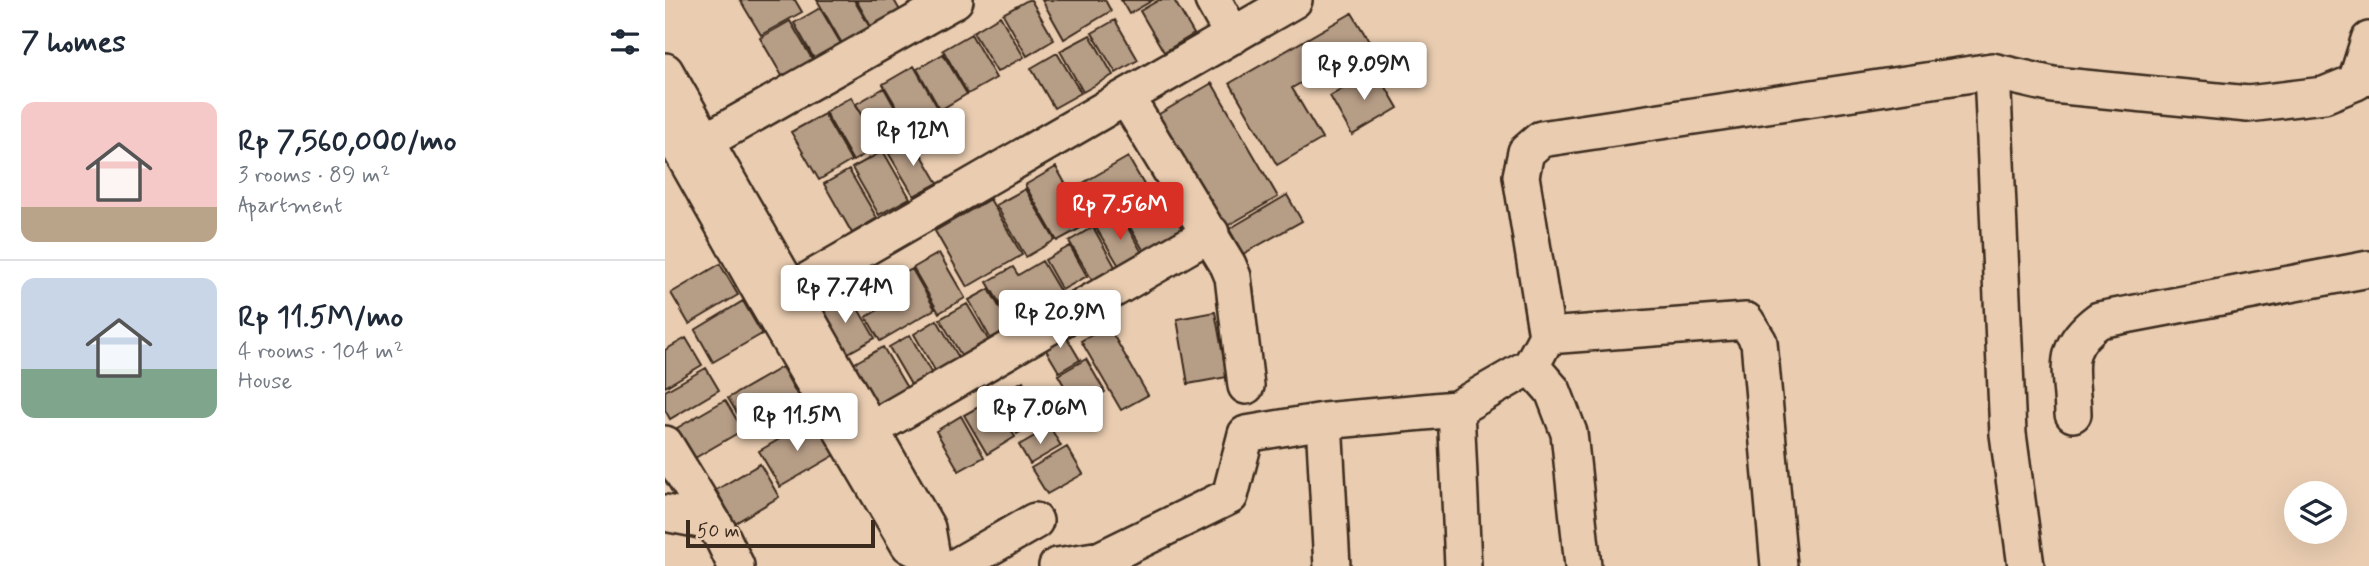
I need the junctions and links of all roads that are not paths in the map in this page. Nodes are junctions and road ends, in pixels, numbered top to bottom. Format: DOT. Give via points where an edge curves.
graph roads {
  1 [pos="955,0"];
  2 [pos="1213,0"];
  3 [pos="1294,0"];
  4 [pos="1233,36"];
  5 [pos="2369,40"];
  6 [pos="665,71"];
  7 [pos="1992,71"];
  8 [pos="1126,97"];
  9 [pos="665,122"];
  10 [pos="704,142"];
  11 [pos="1211,233"];
  12 [pos="2369,269"];
  13 [pos="779,297"];
  14 [pos="1547,336"];
  15 [pos="1531,366"];
  16 [pos="1246,386"];
  17 [pos="1456,409"];
  18 [pos="2073,414"];
  19 [pos="1324,421"];
  20 [pos="870,430"];
  21 [pos="665,444"];
  22 [pos="665,513"];
  23 [pos="1035,521"];
  24 [pos="711,522"];
  25 [pos="1102,562"];
  26 [pos="944,563"];
  27 [pos="736,566"];
  28 [pos="1057,566"];
  29 [pos="1332,566"];
  30 [pos="1463,566"];
  31 [pos="1584,566"];
  32 [pos="1779,566"];
  33 [pos="2026,566"];
  1 -- 10 [label="street"];
  2 -- 4 [label="street"];
  3 -- 4 [label="street"];
  4 -- 8 [label="street"];
  5 -- 7 [label="street" via="2356,82 2324,95 2248,104 2053,85"];
  6 -- 10 [label="street"];
  7 -- 14 [label="street" via="1541,139 1526,152 1521,176"];
  7 -- 33 [label="street" via="2008,434"];
  8 -- 11 [label="street"];
  8 -- 13 [label="street"];
  9 -- 13 [label="street"];
  10 -- 13 [label="street"];
  11 -- 16 [label="street" via="1233,277"];
  11 -- 20 [label="street"];
  12 -- 18 [label="street" via="2099,320 2083,332 2071,350"];
  13 -- 20 [label="street"];
  13 -- 26 [label="street" via="909,545"];
  14 -- 15 [label="street"];
  14 -- 32 [label="street" via="1746,321 1759,342"];
  15 -- 17 [label="street"];
  15 -- 31 [label="street" via="1553,391 1570,433"];
  17 -- 19 [label="street"];
  17 -- 30 [label="street"];
  19 -- 25 [label="street" via="1246,434 1230,496"];
  19 -- 29 [label="street"];
  20 -- 26 [label="street"];
  21 -- 24 [label="street"];
  22 -- 24 [label="street"];
  23 -- 26 [label="street"];
  24 -- 27 [label="street"];
  25 -- 28 [label="street"];
}
